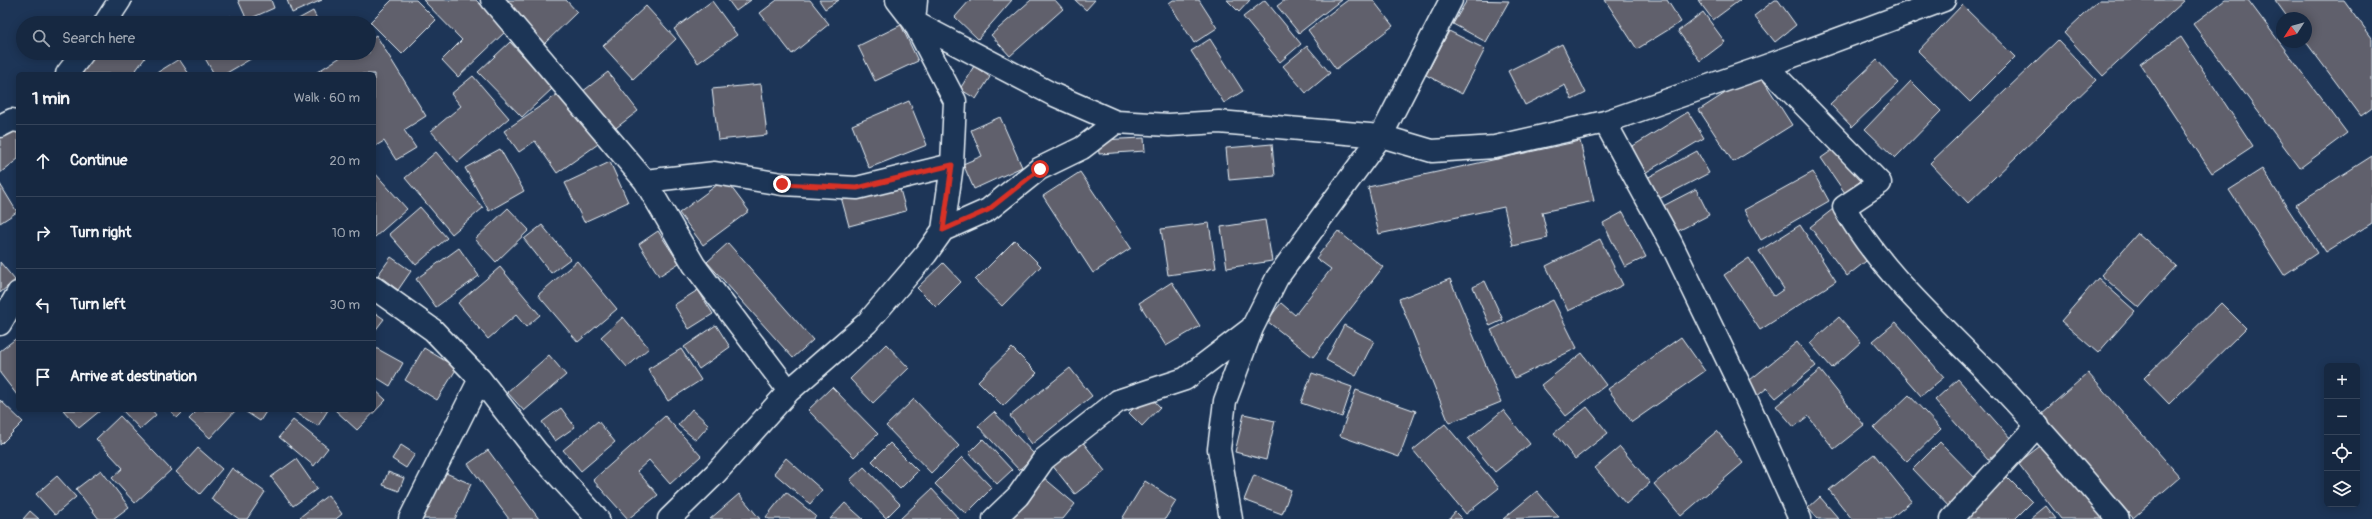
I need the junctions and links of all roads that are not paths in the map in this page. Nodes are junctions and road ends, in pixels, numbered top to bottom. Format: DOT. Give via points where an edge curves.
graph roads {
  1 [pos="120,0"];
  2 [pos="492,0"];
  3 [pos="897,0"];
  4 [pos="916,0"];
  5 [pos="1451,0"];
  6 [pos="1944,0"];
  7 [pos="110,16"];
  8 [pos="914,22"];
  9 [pos="78,60"];
  10 [pos="1766,66"];
  11 [pos="69,72"];
  12 [pos="16,121"];
  13 [pos="1116,122"];
  14 [pos="1605,122"];
  15 [pos="0,126"];
  16 [pos="1380,136"];
  17 [pos="952,165"];
  18 [pos="645,181"];
  19 [pos="943,230"];
  20 [pos="376,289"];
  21 [pos="16,296"];
  22 [pos="0,324"];
  23 [pos="1252,328"];
  24 [pos="480,379"];
  25 [pos="789,391"];
  26 [pos="2038,425"];
  27 [pos="410,519"];
  28 [pos="598,519"];
  29 [pos="669,519"];
  30 [pos="994,519"];
  31 [pos="1231,519"];
  32 [pos="1800,519"];
  33 [pos="1952,519"];
  34 [pos="2118,519"];
  1 -- 7 [label="street"];
  2 -- 18 [label="street"];
  3 -- 8 [label="street"];
  4 -- 8 [label="street"];
  5 -- 16 [label="street"];
  6 -- 10 [label="street"];
  8 -- 13 [label="street" via="1052,94"];
  8 -- 17 [label="street" via="955,101"];
  9 -- 11 [label="street"];
  10 -- 14 [label="street"];
  10 -- 26 [label="street" via="1880,183 1844,207 1871,248"];
  12 -- 15 [label="street"];
  13 -- 16 [label="street" via="1169,125 1219,122"];
  13 -- 19 [label="street" via="1082,148 1040,169 988,210"];
  14 -- 16 [label="street" via="1495,147 1432,151"];
  14 -- 32 [label="street" via="1671,243 1745,396"];
  16 -- 23 [label="street" via="1277,278"];
  17 -- 18 [label="street" via="857,188 782,184 715,173"];
  17 -- 19 [label="street"];
  18 -- 25 [label="street" via="694,265"];
  19 -- 25 [label="street" via="926,254 867,323"];
  20 -- 24 [label="street" via="433,330"];
  21 -- 22 [label="street"];
  23 -- 30 [label="street" via="1185,379 1118,400 1044,459 1018,496"];
  23 -- 31 [label="street" via="1225,401 1219,449"];
  24 -- 27 [label="street"];
  24 -- 28 [label="street" via="537,452"];
  25 -- 29 [label="street" via="715,474"];
  26 -- 33 [label="street"];
  26 -- 34 [label="street"];
}
